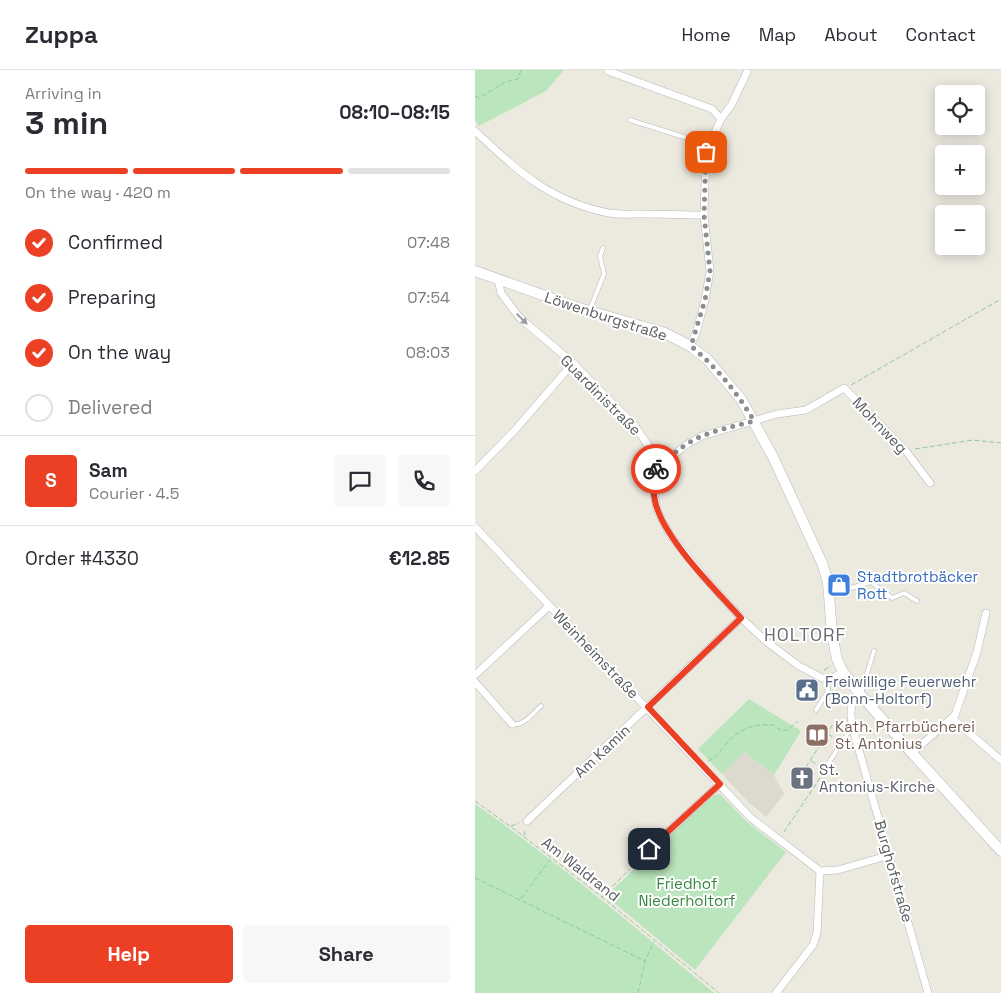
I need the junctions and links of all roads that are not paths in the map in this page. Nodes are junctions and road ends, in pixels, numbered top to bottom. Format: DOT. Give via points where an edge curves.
graph roads {
  1 [pos="608,71"];
  2 [pos="747,72"];
  3 [pos="721,119"];
  4 [pos="630,120"];
  5 [pos="475,131"];
  6 [pos="709,146"];
  7 [pos="704,215"];
  8 [pos="603,248"];
  9 [pos="475,271"];
  10 [pos="498,279"];
  11 [pos="589,311"];
  12 [pos="691,346"];
  13 [pos="573,364"];
  14 [pos="754,421"];
  15 [pos="657,465"];
  16 [pos="475,471"];
  17 [pos="930,483"];
  18 [pos="475,526"];
  19 [pos="829,595"];
  20 [pos="917,601"];
  21 [pos="549,606"];
  22 [pos="986,613"];
  23 [pos="741,618"];
  24 [pos="874,651"];
  25 [pos="841,667"];
  26 [pos="475,675"];
  27 [pos="827,679"];
  28 [pos="475,682"];
  29 [pos="860,694"];
  30 [pos="541,706"];
  31 [pos="648,707"];
  32 [pos="816,710"];
  33 [pos="953,719"];
  34 [pos="512,724"];
  35 [pos="853,729"];
  36 [pos="912,753"];
  37 [pos="1001,760"];
  38 [pos="828,764"];
  39 [pos="720,784"];
  40 [pos="527,821"];
  41 [pos="1001,850"];
  42 [pos="890,855"];
  43 [pos="635,862"];
  44 [pos="820,872"];
  45 [pos="775,993"];
  46 [pos="929,993"];
  1 -- 3 [label="street" via="712,109"];
  2 -- 3 [label="street"];
  3 -- 6 [label="street"];
  4 -- 6 [label="lane"];
  5 -- 7 [label="street" via="538,186 579,205 610,213"];
  6 -- 7 [label="street" via="706,152"];
  7 -- 12 [label="street" via="710,271"];
  8 -- 11 [label="lane" via="600,256 604,274"];
  9 -- 10 [label="street, Löwenburgstraße"];
  10 -- 11 [label="street, Löwenburgstraße"];
  10 -- 13 [label="street, Guardinistraße, one-way" via="501,294 520,318"];
  11 -- 12 [label="street, Löwenburgstraße" via="665,333"];
  12 -- 14 [label="street, Löwenburgstraße" via="727,382"];
  13 -- 15 [label="street, Guardinistraße" via="635,426 656,457"];
  13 -- 16 [label="street"];
  14 -- 15 [label="street, Mohnweg" via="702,436"];
  14 -- 17 [label="street, Mohnweg" via="806,410 844,388 906,451"];
  14 -- 19 [label="street, Löwenburgstraße" via="822,563"];
  15 -- 23 [label="street" via="653,487 657,510 670,535"];
  18 -- 21 [label="street, Weinheimstraße"];
  19 -- 20 [label="lane" via="871,582 892,598 904,593"];
  19 -- 25 [label="street, Löwenburgstraße" via="832,634"];
  21 -- 26 [label="street"];
  21 -- 31 [label="street, Weinheimstraße"];
  22 -- 33 [label="street" via="977,652"];
  23 -- 27 [label="street" via="799,666"];
  23 -- 31 [label="street, Am Kamin"];
  24 -- 29 [label="lane"];
  25 -- 27 [label="street"];
  25 -- 29 [label="street, Löwenburgstraße"];
  27 -- 32 [label="lane" via="828,691"];
  28 -- 34 [label="street"];
  29 -- 35 [label="street, Burghofstraße" via="852,700 850,715"];
  29 -- 36 [label="street, Löwenburgstraße"];
  30 -- 34 [label="lane" via="521,723"];
  31 -- 39 [label="street, Weinheimstraße"];
  31 -- 40 [label="street, Am Kamin"];
  33 -- 36 [label="street"];
  33 -- 37 [label="street"];
  35 -- 38 [label="lane"];
  35 -- 42 [label="street, Burghofstraße"];
  36 -- 41 [label="street, Löwenburgstraße"];
  39 -- 43 [label="street"];
  39 -- 44 [label="street, Weinheimstraße" via="751,818"];
  42 -- 44 [label="street"];
  42 -- 46 [label="street, Burghofstraße"];
  44 -- 45 [label="street" via="817,933 813,945"];
}
